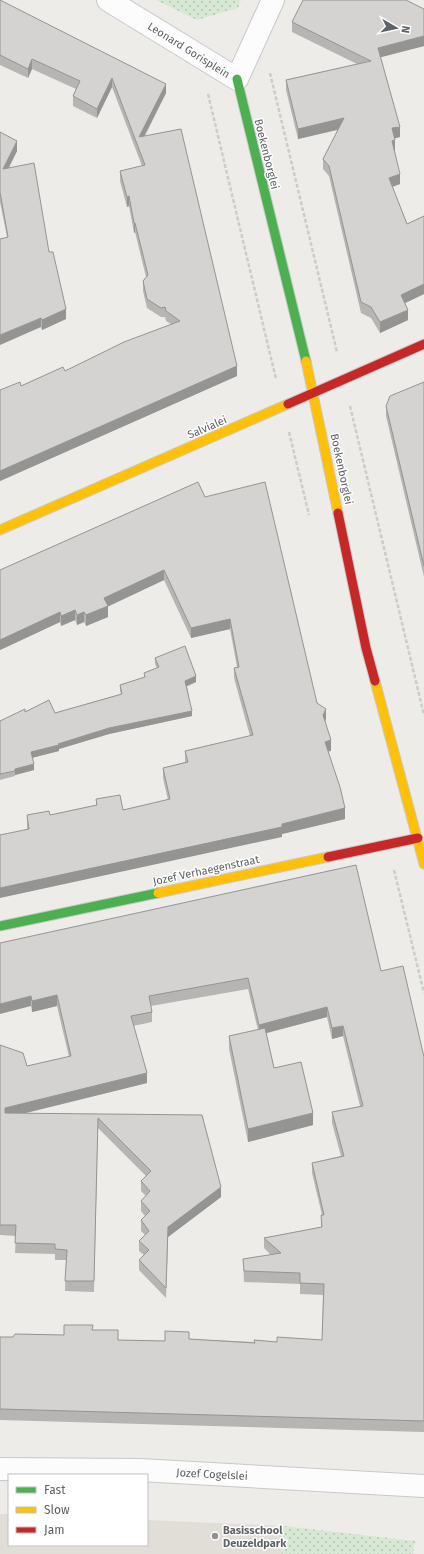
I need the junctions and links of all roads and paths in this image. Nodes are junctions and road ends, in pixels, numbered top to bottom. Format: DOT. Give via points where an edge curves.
graph roads {
  1 [pos="108,0"];
  2 [pos="273,0"];
  3 [pos="237,79"];
  4 [pos="424,344"];
  5 [pos="314,394"];
  6 [pos="0,530"];
  7 [pos="418,838"];
  8 [pos="424,864"];
  9 [pos="0,926"];
  10 [pos="0,1469"];
  11 [pos="424,1486"];
  1 -- 3 [label="street, Leonard Gorisplein"];
  2 -- 3 [label="street, Leonard Gorisplein"];
  3 -- 5 [label="street, Boekenborglei"];
  4 -- 5 [label="street, Salvialei"];
  5 -- 6 [label="street, Salvialei"];
  5 -- 7 [label="street, Boekenborglei" via="366,648"];
  7 -- 8 [label="street, Boekenborglei"];
  7 -- 9 [label="street, Jozef Verhaegenstraat"];
  10 -- 11 [label="street, Jozef Cogelslei" via="140,1470"];
}
